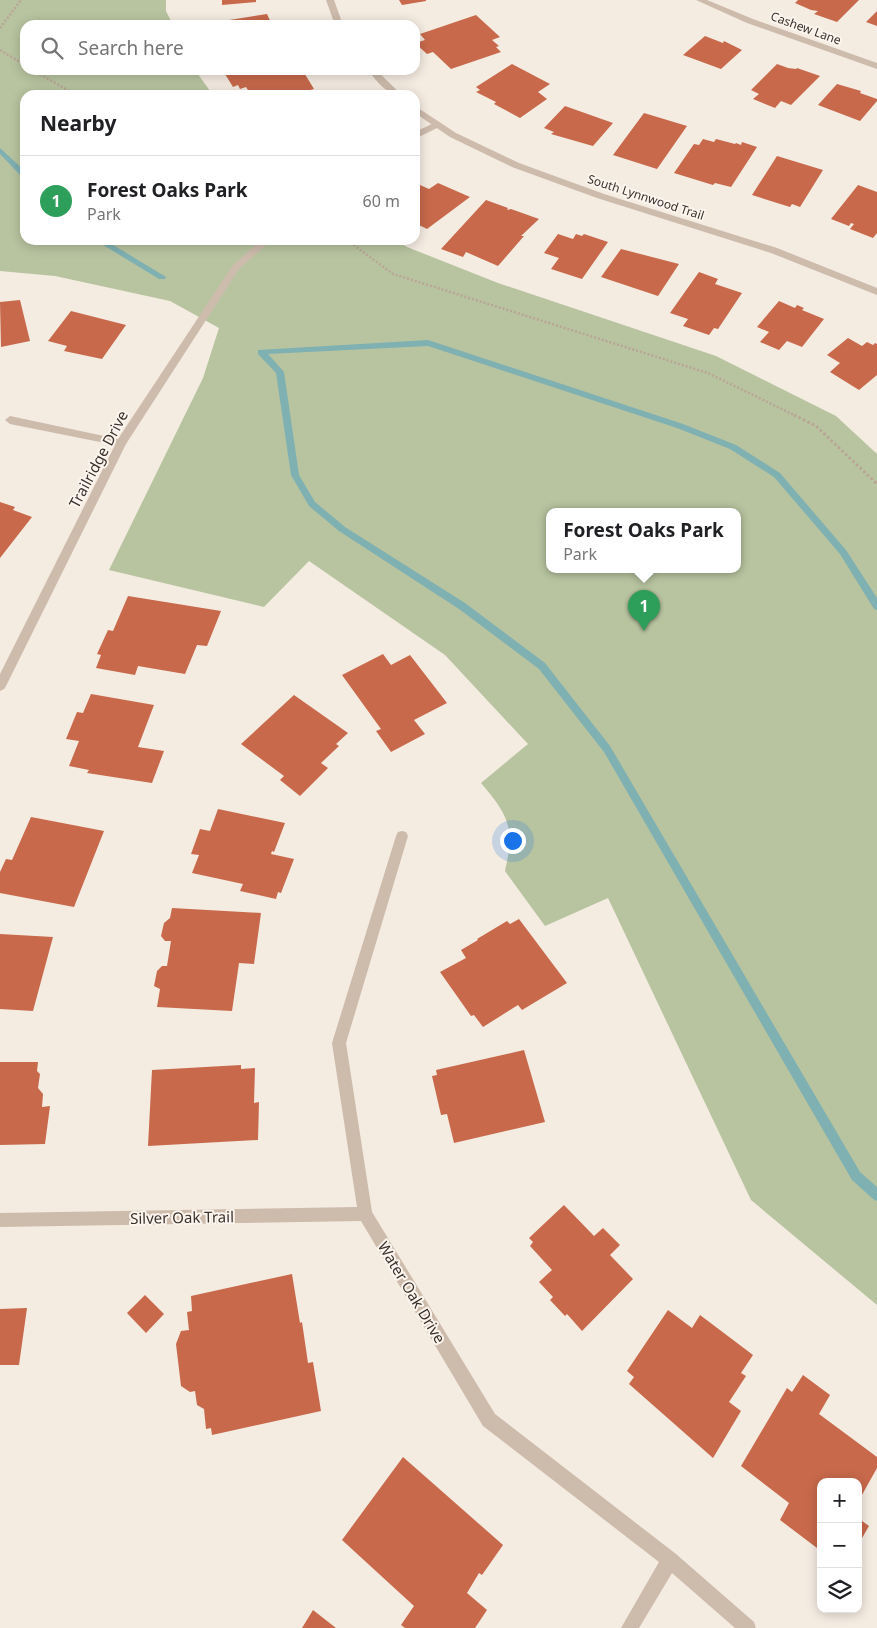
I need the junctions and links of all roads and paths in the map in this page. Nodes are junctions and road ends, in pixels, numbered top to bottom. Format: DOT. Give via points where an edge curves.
graph roads {
  1 [pos="21,0"];
  2 [pos="330,0"];
  3 [pos="700,0"];
  4 [pos="337,20"];
  5 [pos="0,28"];
  6 [pos="0,50"];
  7 [pos="20,62"];
  8 [pos="877,66"];
  9 [pos="42,75"];
  10 [pos="376,75"];
  11 [pos="67,90"];
  12 [pos="392,90"];
  13 [pos="420,112"];
  14 [pos="436,125"];
  15 [pos="420,133"];
  16 [pos="261,245"];
  17 [pos="354,245"];
  18 [pos="877,292"];
  19 [pos="10,420"];
  20 [pos="121,443"];
  21 [pos="877,484"];
  22 [pos="0,686"];
  23 [pos="402,836"];
  24 [pos="365,1214"];
  25 [pos="0,1220"];
  26 [pos="670,1560"];
  27 [pos="629,1628"];
  28 [pos="748,1628"];
  1 -- 5 [label="path"];
  2 -- 4 [label="street"];
  3 -- 8 [label="street, Cashew Lane"];
  6 -- 7 [label="path"];
  9 -- 11 [label="path"];
  10 -- 12 [label="street"];
  13 -- 14 [label="street, South Lynnwood Trail"];
  14 -- 15 [label="street"];
  14 -- 18 [label="street, South Lynnwood Trail" via="502,160 654,214 742,239"];
  16 -- 20 [label="street, Trailridge Drive" via="236,267"];
  17 -- 21 [label="path" via="393,274 708,373 816,426"];
  19 -- 20 [label="street"];
  20 -- 22 [label="street, Trailridge Drive"];
  23 -- 24 [label="street, Water Oak Drive" via="339,1043"];
  24 -- 25 [label="street, Silver Oak Trail"];
  24 -- 26 [label="street, Water Oak Drive" via="489,1420"];
  26 -- 27 [label="street"];
  26 -- 28 [label="street, Water Oak Drive"];
}
